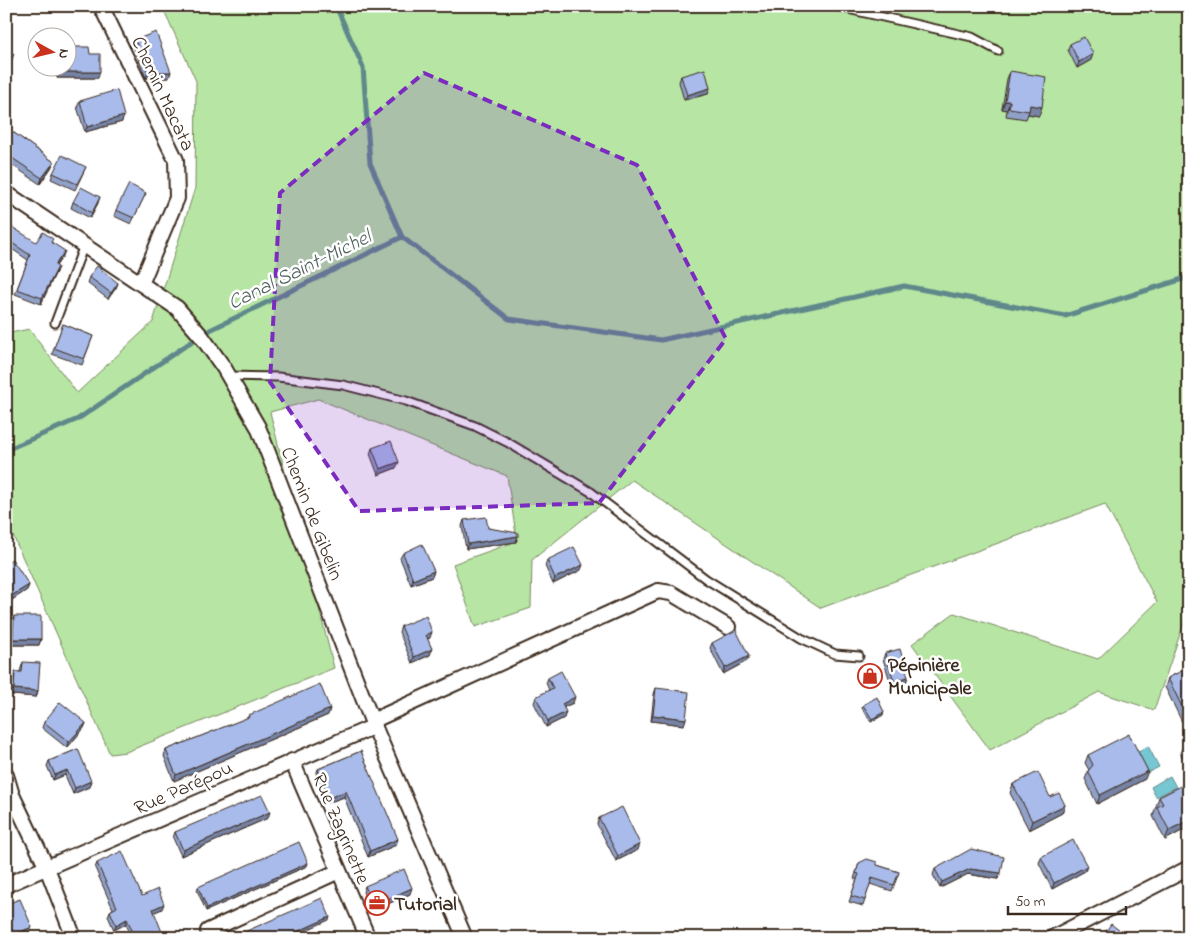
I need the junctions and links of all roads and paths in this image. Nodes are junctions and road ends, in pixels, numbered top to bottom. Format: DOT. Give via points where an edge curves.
graph roads {
  1 [pos="101,6"];
  2 [pos="834,6"];
  3 [pos="998,51"];
  4 [pos="6,193"];
  5 [pos="84,245"];
  6 [pos="141,284"];
  7 [pos="55,323"];
  8 [pos="228,376"];
  9 [pos="728,627"];
  10 [pos="859,656"];
  11 [pos="374,723"];
  12 [pos="292,761"];
  13 [pos="6,775"];
  14 [pos="47,868"];
  15 [pos="1189,868"];
  16 [pos="339,871"];
  17 [pos="6,885"];
  18 [pos="208,935"];
  19 [pos="74,938"];
  20 [pos="368,938"];
  21 [pos="465,938"];
  22 [pos="1052,938"];
  1 -- 6 [label="street, Chemin Macata" via="176,160 177,198"];
  2 -- 3 [label="lane" via="972,37"];
  4 -- 5 [label="street, Chemin de Gibelin"];
  5 -- 6 [label="street, Chemin de Gibelin"];
  5 -- 7 [label="lane"];
  6 -- 8 [label="street, Chemin de Gibelin" via="177,308 202,337"];
  8 -- 10 [label="lane" via="294,378 343,385 406,401 476,426 592,492 706,579 801,638 835,654"];
  8 -- 11 [label="street, Chemin de Gibelin" via="258,427"];
  9 -- 11 [label="street, Rue Parépou" via="671,593 658,590"];
  11 -- 12 [label="street, Rue Parépou"];
  11 -- 21 [label="street, Chemin de Gibelin"];
  12 -- 14 [label="street, Rue Parépou"];
  12 -- 16 [label="street, Rue Zagrinette"];
  13 -- 14 [label="street" via="12,795"];
  14 -- 17 [label="street, Rue Parépou"];
  14 -- 19 [label="street"];
  15 -- 22 [label="street"];
  16 -- 18 [label="street"];
  16 -- 20 [label="street, Rue Zagrinette"];
}
